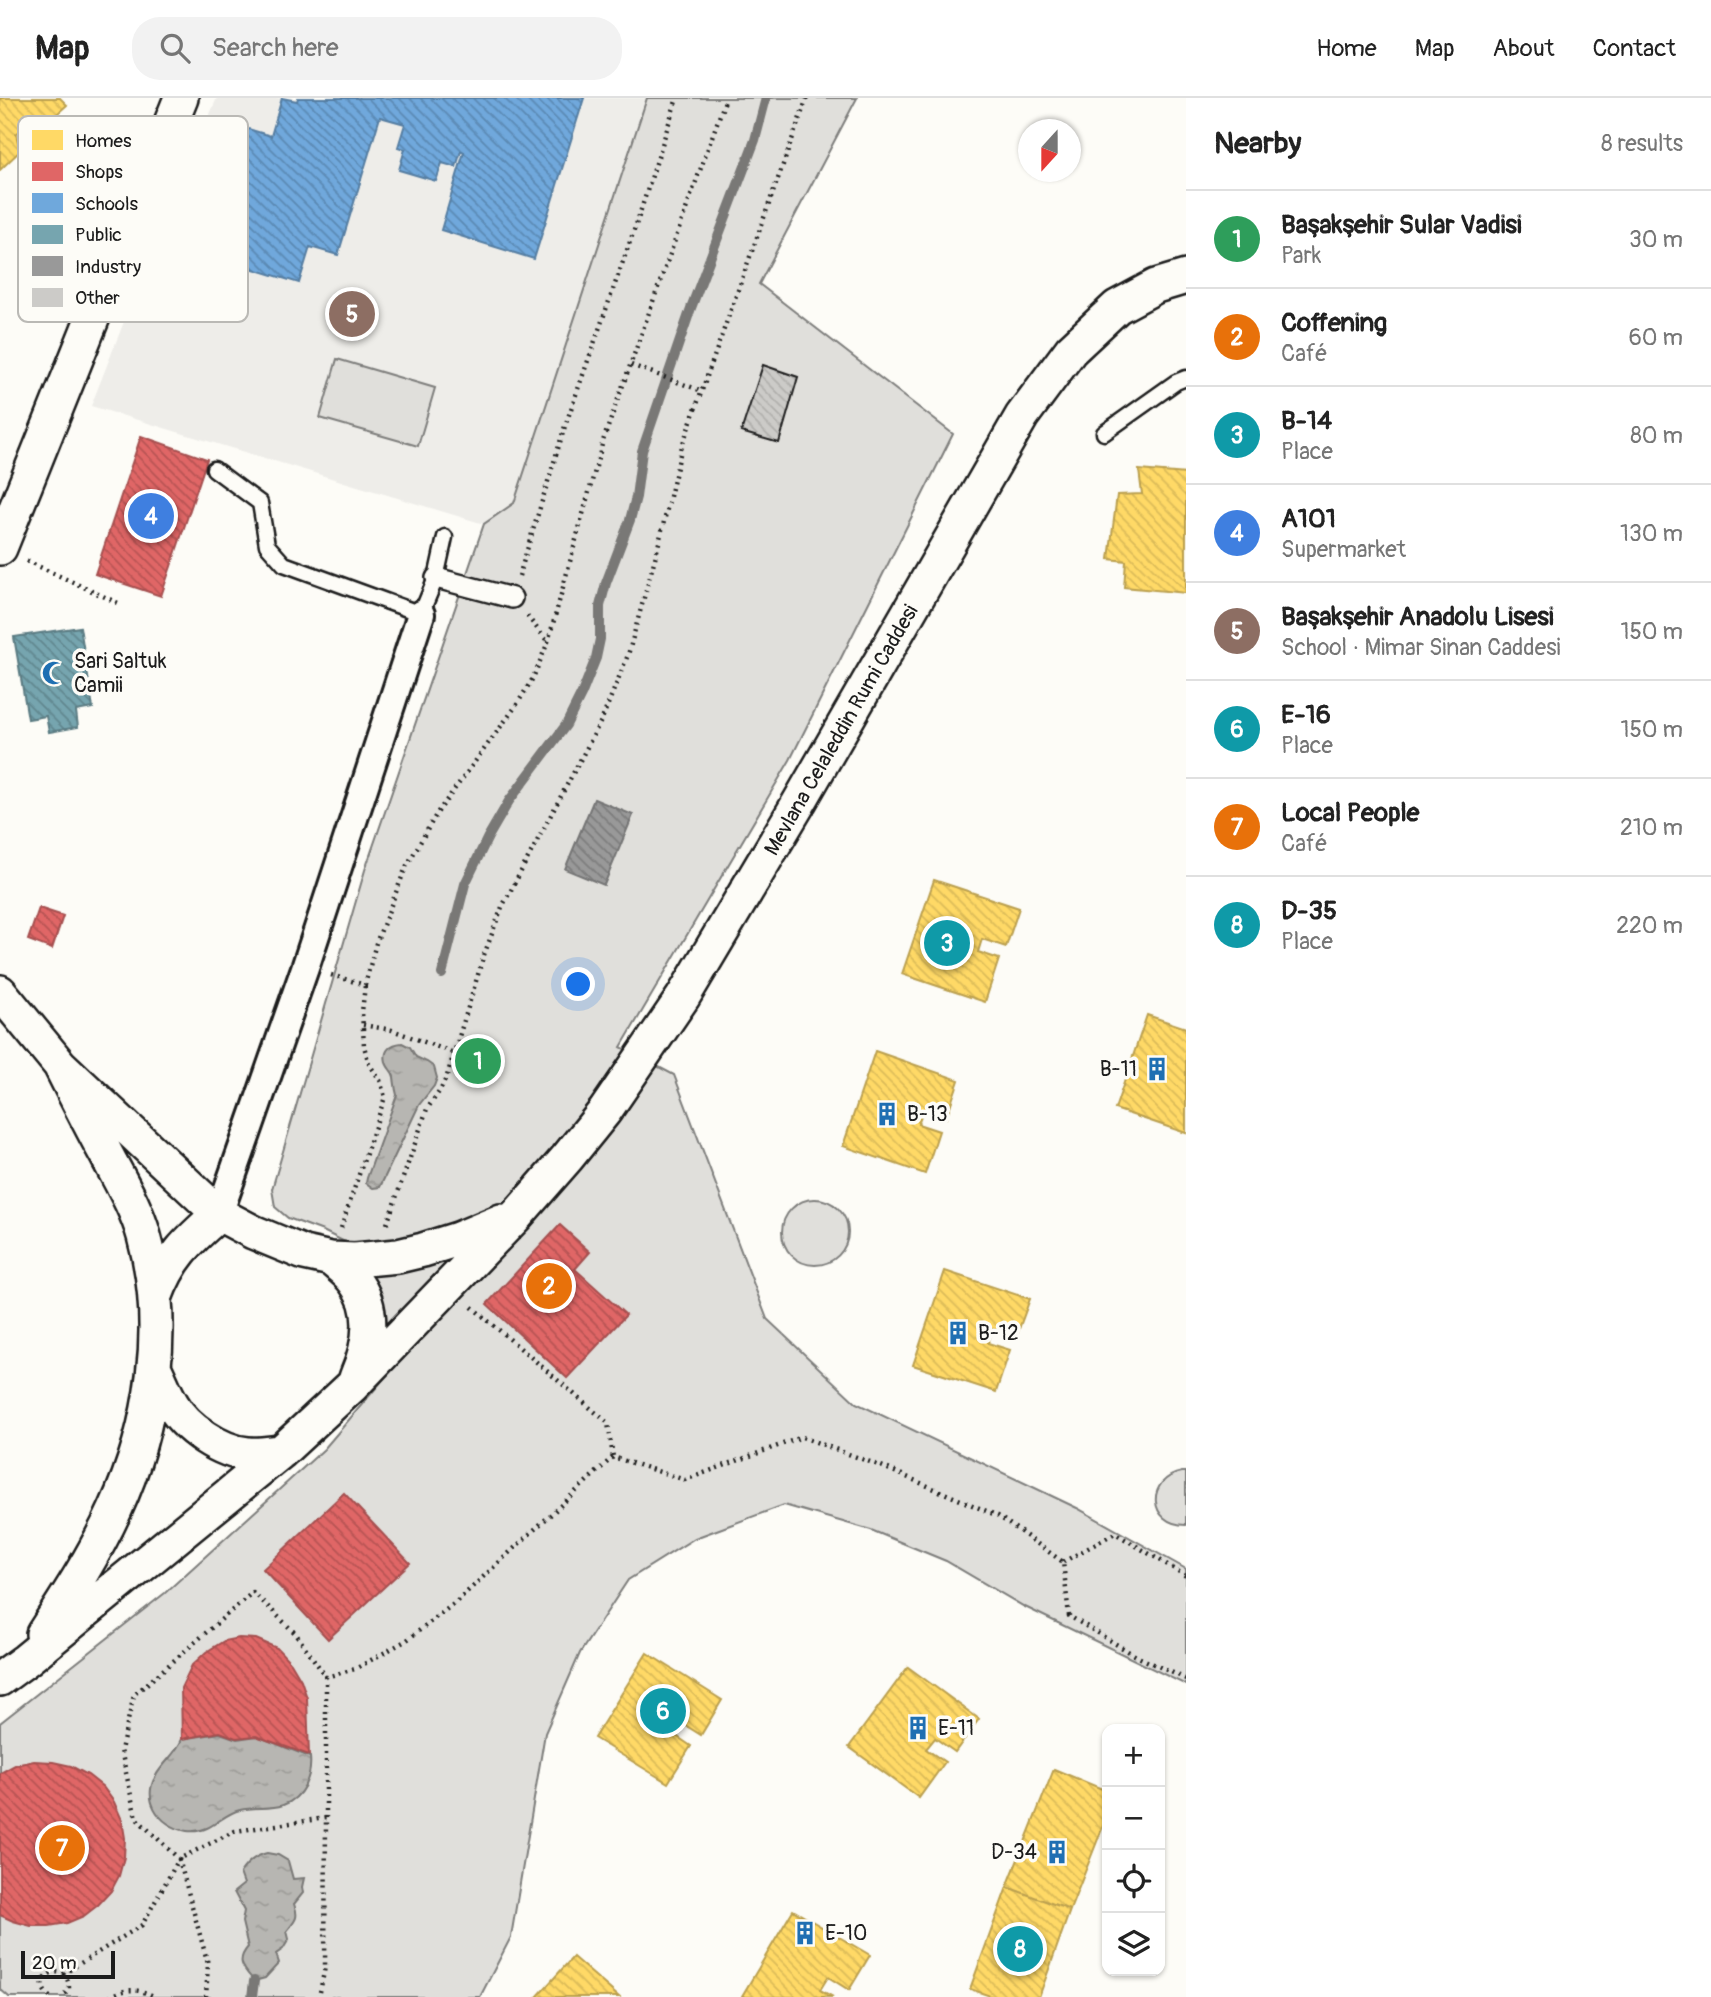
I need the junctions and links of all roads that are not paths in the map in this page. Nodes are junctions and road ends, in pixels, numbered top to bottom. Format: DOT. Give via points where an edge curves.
graph roads {
  1 [pos="181,98"];
  2 [pos="174,116"];
  3 [pos="1186,277"];
  4 [pos="91,322"];
  5 [pos="1186,378"];
  6 [pos="1104,433"];
  7 [pos="214,469"];
  8 [pos="445,537"];
  9 [pos="0,548"];
  10 [pos="436,578"];
  11 [pos="512,598"];
  12 [pos="421,614"];
  13 [pos="0,992"];
  14 [pos="60,1065"];
  15 [pos="219,1214"];
  16 [pos="518,1214"];
  17 [pos="331,1259"];
  18 [pos="155,1298"];
  19 [pos="155,1369"];
  20 [pos="351,1387"];
  21 [pos="281,1452"];
  22 [pos="13,1669"];
  1 -- 2 [label="street"];
  3 -- 16 [label="street, Mevlana Celaleddin Rumi Caddesi" via="1156,286 1117,307 1071,350 1022,416 683,997 605,1111"];
  4 -- 9 [label="street"];
  5 -- 6 [label="lane"];
  7 -- 12 [label="lane" via="260,503 267,545 284,564"];
  8 -- 10 [label="lane"];
  10 -- 11 [label="street"];
  10 -- 12 [label="lane"];
  12 -- 15 [label="street"];
  13 -- 14 [label="street"];
  14 -- 15 [label="street"];
  14 -- 18 [label="street" via="131,1201 144,1236"];
  15 -- 17 [label="street" via="278,1243"];
  15 -- 18 [label="street" via="174,1257"];
  16 -- 17 [label="street" via="447,1243 398,1256"];
  16 -- 20 [label="street, Mevlana Celaleddin Rumi Caddesi"];
  17 -- 20 [label="street" via="356,1283 369,1314 366,1350"];
  18 -- 19 [label="street"];
  19 -- 21 [label="street" via="173,1407 194,1430 229,1450"];
  19 -- 22 [label="street" via="130,1474 115,1510 66,1599"];
  20 -- 21 [label="street"];
  21 -- 22 [label="street"];
}
